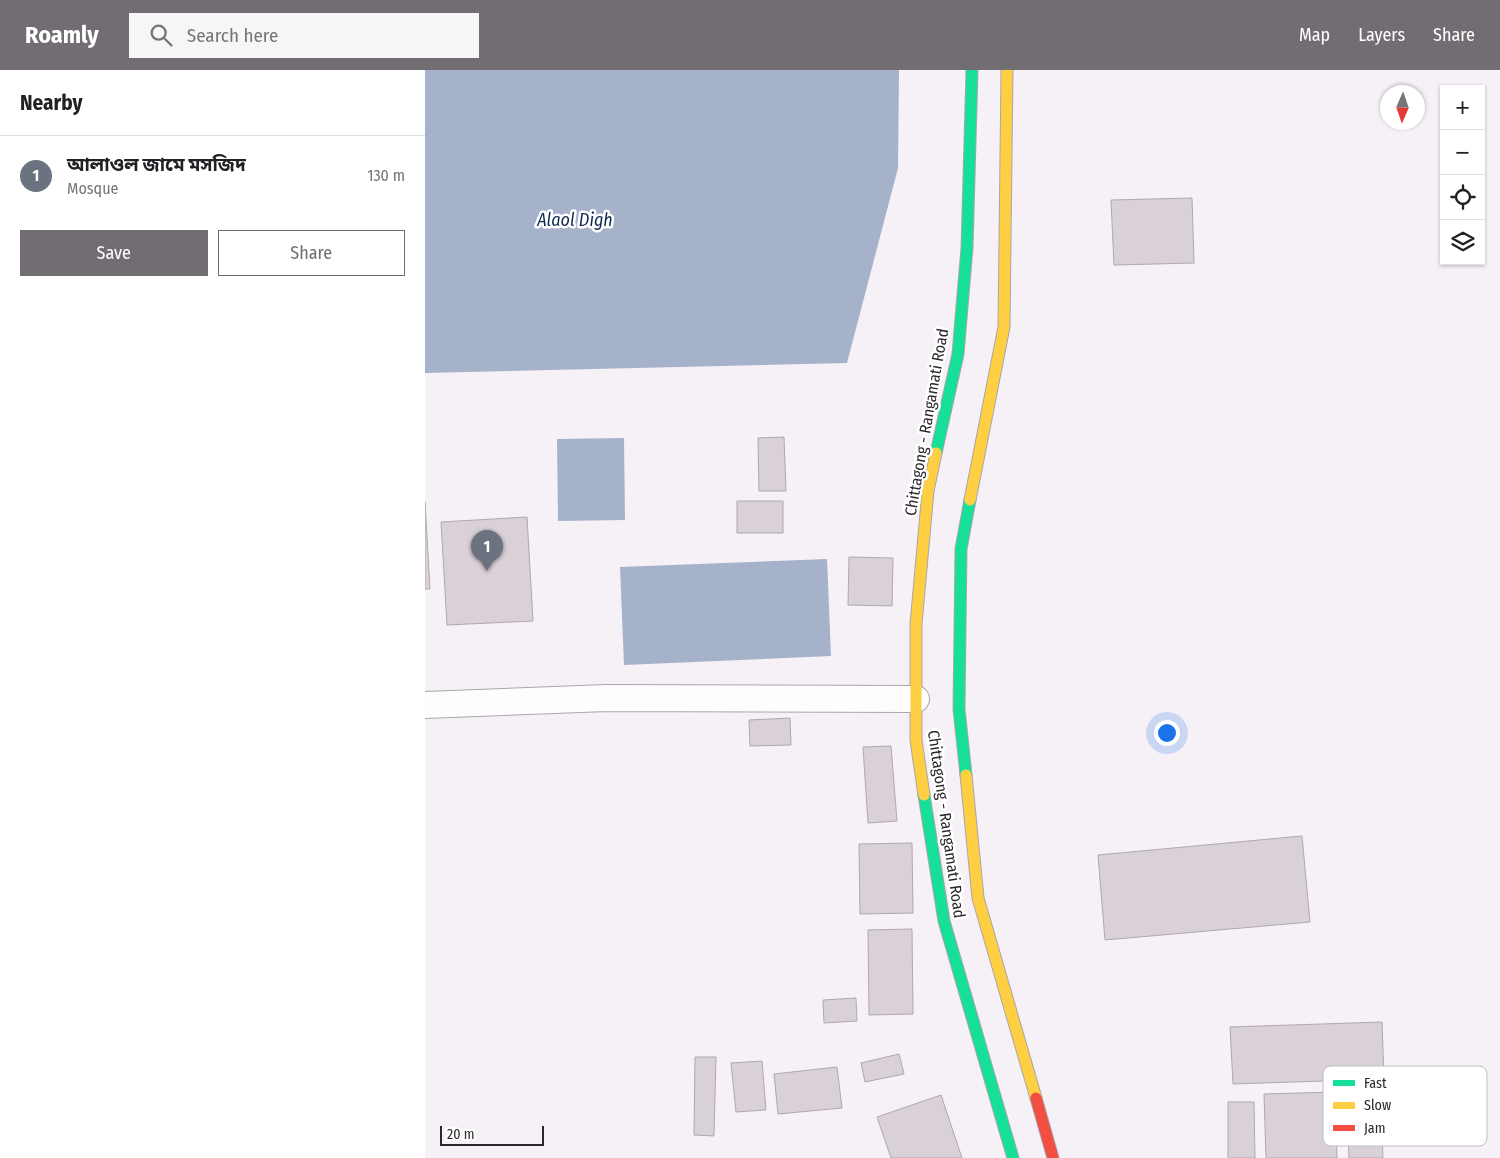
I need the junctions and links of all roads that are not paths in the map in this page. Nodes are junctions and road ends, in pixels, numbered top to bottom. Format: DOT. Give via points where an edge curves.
graph roads {
  1 [pos="972,70"];
  2 [pos="1007,70"];
  3 [pos="916,699"];
  4 [pos="425,705"];
  5 [pos="1013,1158"];
  6 [pos="1053,1158"];
  1 -- 3 [label="highway, Chittagong - Rangamati Road" via="967,248 958,354 928,491 915,624"];
  2 -- 6 [label="highway, Chittagong - Rangamati Road" via="1003,327 961,549 959,709 978,898"];
  3 -- 4 [label="street" via="607,698"];
  3 -- 5 [label="highway, Chittagong - Rangamati Road" via="916,740 944,921"];
}
